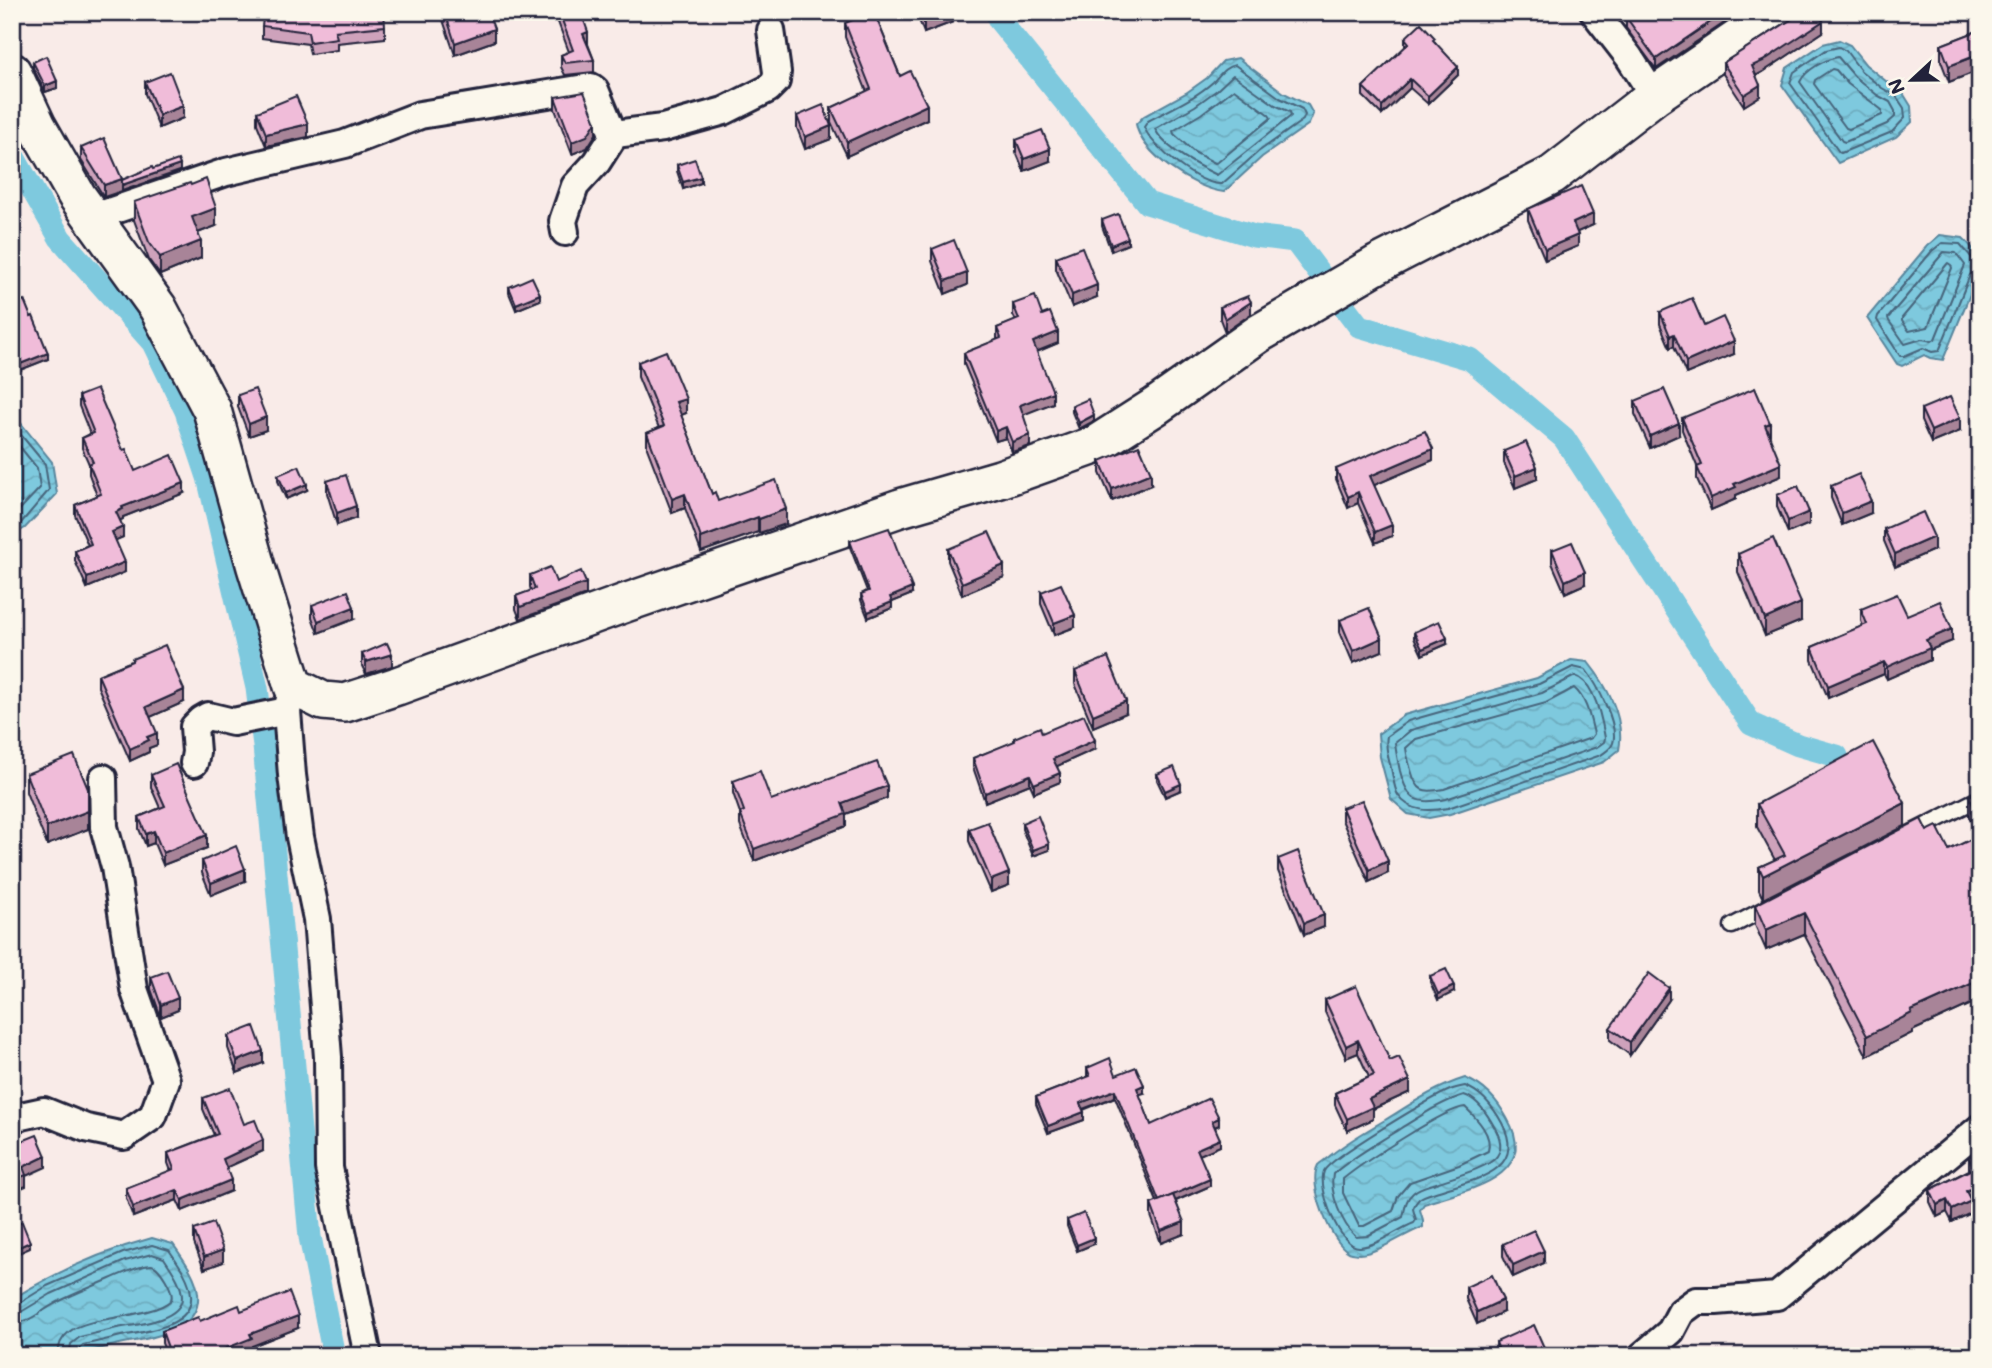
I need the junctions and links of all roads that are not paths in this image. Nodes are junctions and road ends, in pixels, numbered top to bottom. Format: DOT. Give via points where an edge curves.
graph roads {
  1 [pos="1594,12"];
  2 [pos="1781,12"];
  3 [pos="771,30"];
  4 [pos="12,72"];
  5 [pos="1654,96"];
  6 [pos="615,134"];
  7 [pos="94,218"];
  8 [pos="565,232"];
  9 [pos="284,704"];
  10 [pos="194,763"];
  11 [pos="103,778"];
  12 [pos="1980,798"];
  13 [pos="1893,843"];
  14 [pos="1781,900"];
  15 [pos="1732,926"];
  16 [pos="12,1118"];
  17 [pos="1980,1128"];
  18 [pos="368,1356"];
  19 [pos="1642,1356"];
  1 -- 5 [label="street"];
  2 -- 5 [label="main road"];
  3 -- 6 [label="street" via="777,72 768,89 724,111 663,128"];
  4 -- 7 [label="main road" via="37,126"];
  5 -- 9 [label="main road" via="1552,175 1378,264 1258,334 1095,445 900,508 345,703"];
  6 -- 7 [label="street" via="592,87 420,115 345,144 226,172"];
  6 -- 8 [label="street" via="575,186 563,221"];
  7 -- 9 [label="main road" via="158,308 212,410 256,567"];
  9 -- 10 [label="street" via="233,722 208,716 201,720 194,727"];
  9 -- 18 [label="street" via="300,837 317,919 328,1057 329,1168"];
  11 -- 16 [label="street" via="104,827 115,867 134,989 166,1080 153,1116 124,1136 86,1128 44,1111"];
  12 -- 13 [label="lane"];
  14 -- 15 [label="lane"];
  17 -- 19 [label="street" via="1777,1296 1696,1301"];
}
